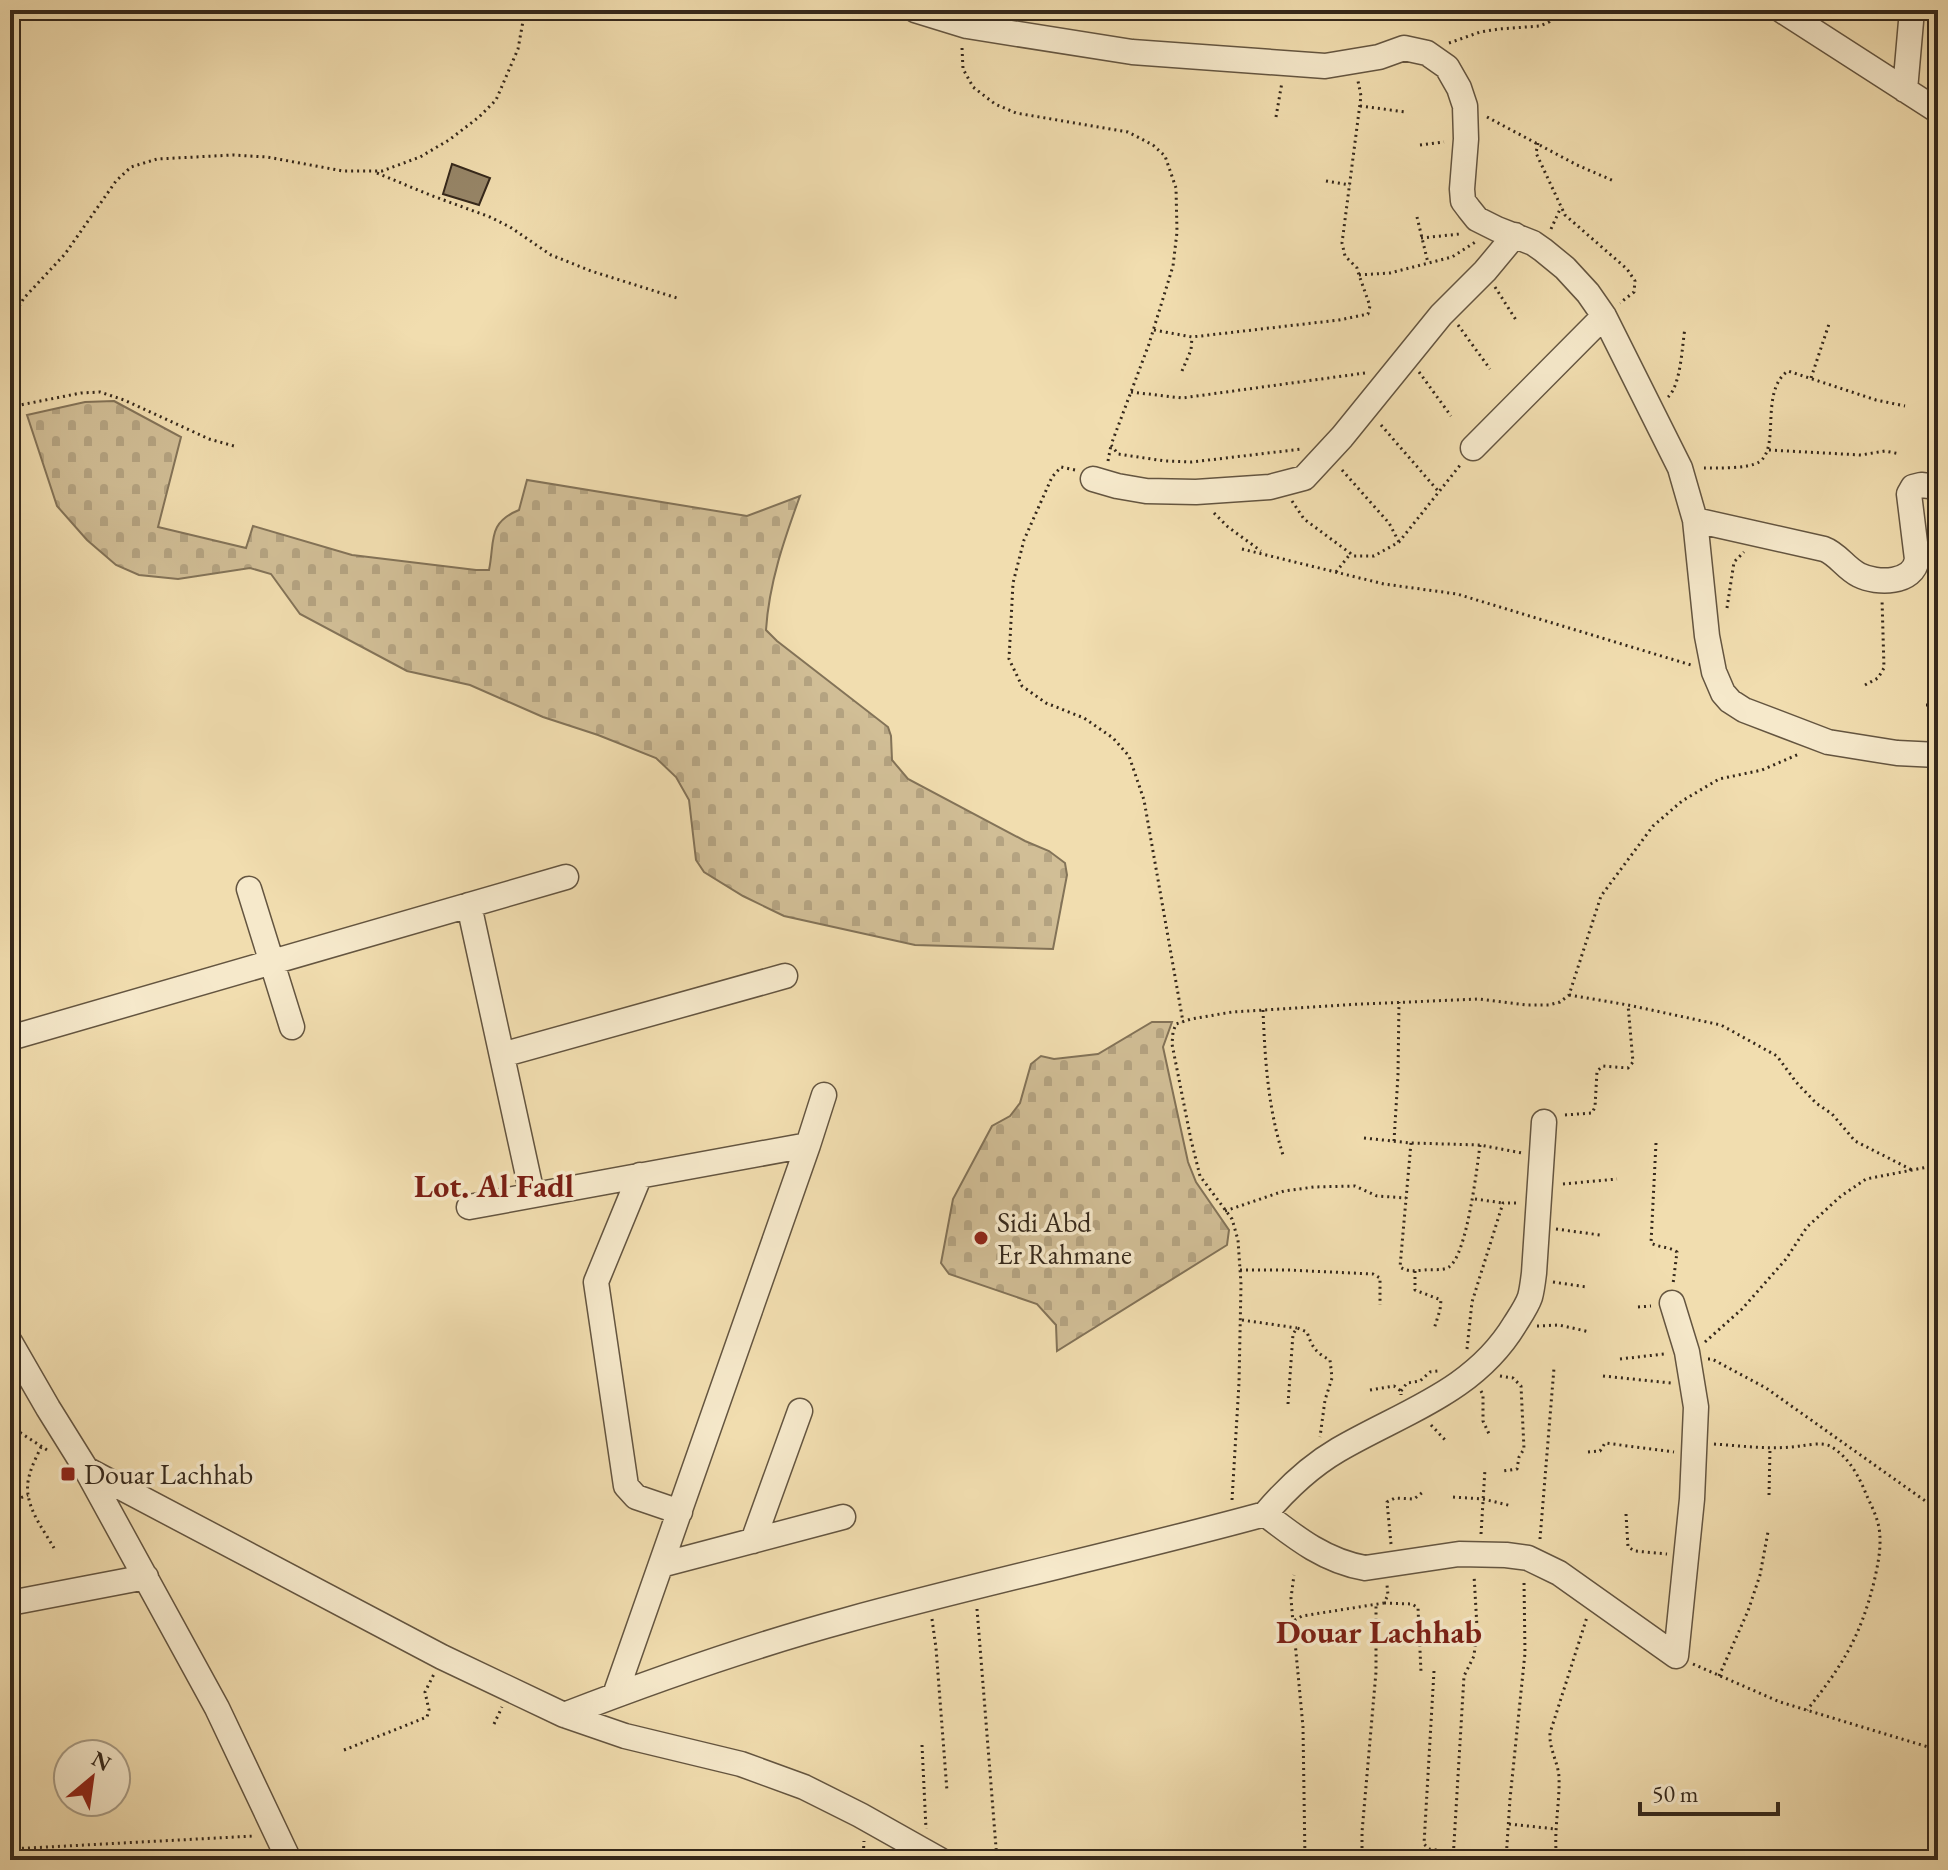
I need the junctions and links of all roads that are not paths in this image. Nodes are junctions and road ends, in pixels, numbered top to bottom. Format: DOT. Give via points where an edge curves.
graph roads {
  1 [pos="915,10"];
  2 [pos="1781,10"];
  3 [pos="1912,10"];
  4 [pos="1905,90"];
  5 [pos="1938,111"];
  6 [pos="1506,232"];
  7 [pos="1604,316"];
  8 [pos="1473,448"];
  9 [pos="1093,479"];
  10 [pos="1938,487"];
  11 [pos="1695,520"];
  12 [pos="1938,755"];
  13 [pos="566,877"];
  14 [pos="249,889"];
  15 [pos="469,905"];
  16 [pos="271,963"];
  17 [pos="785,976"];
  18 [pos="292,1027"];
  19 [pos="10,1038"];
  20 [pos="502,1055"];
  21 [pos="824,1095"];
  22 [pos="1544,1122"];
  23 [pos="808,1145"];
  24 [pos="640,1175"];
  25 [pos="532,1194"];
  26 [pos="469,1207"];
  27 [pos="1672,1303"];
  28 [pos="10,1342"];
  29 [pos="800,1411"];
  30 [pos="86,1469"];
  31 [pos="680,1512"];
  32 [pos="1265,1514"];
  33 [pos="843,1517"];
  34 [pos="753,1541"];
  35 [pos="661,1565"];
  36 [pos="146,1577"];
  37 [pos="10,1603"];
  38 [pos="615,1695"];
  39 [pos="564,1715"];
  40 [pos="934,1856"];
  41 [pos="289,1860"];
  1 -- 6 [label="street" via="960,23 1132,52 1325,66 1404,48 1427,53 1447,67 1465,106 1463,201 1477,219"];
  2 -- 4 [label="street"];
  3 -- 4 [label="street"];
  4 -- 5 [label="street"];
  6 -- 7 [label="street" via="1533,243 1565,268"];
  6 -- 9 [label="street" via="1485,271 1304,478 1270,487 1196,492 1146,491"];
  7 -- 8 [label="street"];
  7 -- 11 [label="street" via="1680,468"];
  10 -- 11 [label="street" via="1921,485 1909,494 1917,559 1911,573 1900,578 1859,575 1831,551"];
  11 -- 12 [label="street" via="1707,636 1714,672 1730,701 1828,742"];
  13 -- 15 [label="street"];
  14 -- 16 [label="street"];
  15 -- 16 [label="street"];
  15 -- 20 [label="street"];
  16 -- 18 [label="street"];
  16 -- 19 [label="street"];
  17 -- 20 [label="street"];
  20 -- 25 [label="street"];
  21 -- 23 [label="street"];
  22 -- 32 [label="street" via="1530,1297 1507,1338 1488,1359 1459,1375 1421,1408 1306,1471"];
  23 -- 24 [label="street"];
  23 -- 31 [label="street"];
  24 -- 25 [label="street"];
  24 -- 31 [label="street" via="596,1282 626,1486 636,1497"];
  25 -- 26 [label="street"];
  27 -- 32 [label="street" via="1696,1407 1676,1656 1559,1573 1531,1560 1459,1554 1365,1568 1324,1555"];
  28 -- 30 [label="street"];
  29 -- 34 [label="street"];
  30 -- 36 [label="street"];
  30 -- 39 [label="street" via="442,1657"];
  31 -- 35 [label="street"];
  32 -- 38 [label="street" via="776,1640"];
  33 -- 34 [label="street"];
  34 -- 35 [label="street"];
  35 -- 38 [label="street"];
  36 -- 37 [label="street"];
  36 -- 41 [label="street" via="217,1708"];
  38 -- 39 [label="street"];
  39 -- 40 [label="street" via="804,1787"];
}
